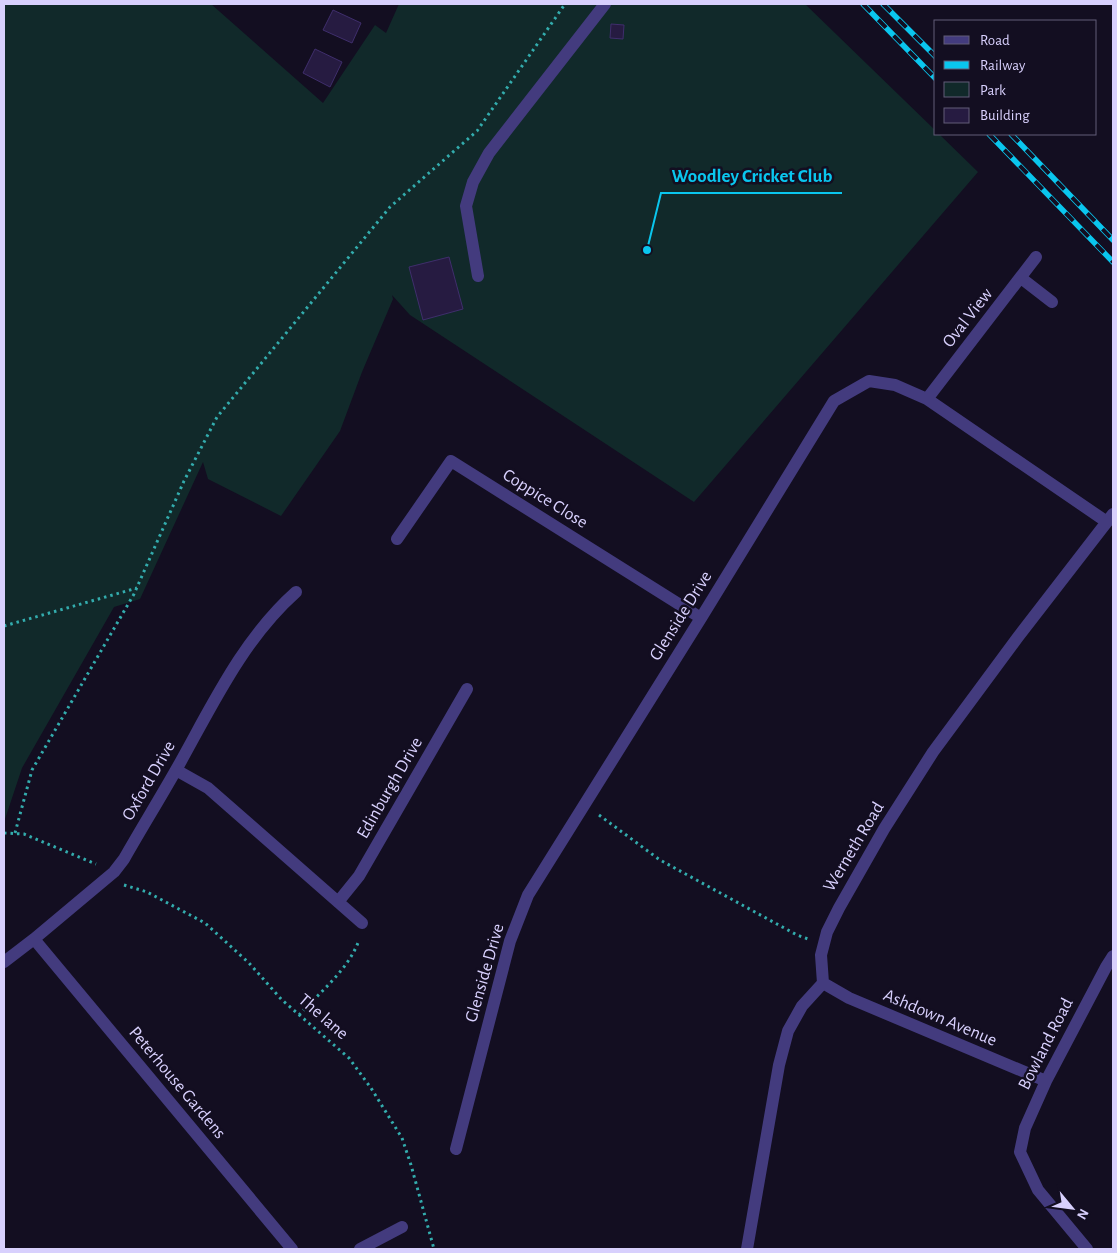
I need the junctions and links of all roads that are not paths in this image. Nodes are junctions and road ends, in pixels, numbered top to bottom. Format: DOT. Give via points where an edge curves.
graph roads {
  1 [pos="605,4"];
  2 [pos="1036,257"];
  3 [pos="478,276"];
  4 [pos="1021,278"];
  5 [pos="1052,302"];
  6 [pos="927,399"];
  7 [pos="1110,518"];
  8 [pos="397,539"];
  9 [pos="296,592"];
  10 [pos="701,618"];
  11 [pos="467,689"];
  12 [pos="176,770"];
  13 [pos="338,902"];
  14 [pos="362,923"];
  15 [pos="34,939"];
  16 [pos="4,962"];
  17 [pos="1111,966"];
  18 [pos="823,982"];
  19 [pos="1046,1081"];
  20 [pos="456,1149"];
  21 [pos="402,1227"];
  22 [pos="1081,1247"];
  23 [pos="292,1249"];
  24 [pos="360,1249"];
  25 [pos="746,1249"];
  1 -- 3 [label="street" via="489,153 473,182 466,206"];
  2 -- 4 [label="street, Oval View"];
  4 -- 5 [label="street"];
  4 -- 6 [label="street, Oval View"];
  6 -- 7 [label="street, Glenside Drive"];
  6 -- 10 [label="street, Glenside Drive" via="896,385 869,382 834,401"];
  7 -- 18 [label="street, Werneth Road" via="934,752 884,829 838,908 828,932 821,955"];
  8 -- 10 [label="street, Coppice Close" via="451,461"];
  9 -- 12 [label="street, Oxford Drive" via="266,621 247,648 210,706"];
  10 -- 20 [label="street, Glenside Drive" via="528,895 510,941"];
  11 -- 13 [label="street, Edinburgh Drive" via="359,876"];
  12 -- 13 [label="street" via="208,788"];
  12 -- 15 [label="street, Oxford Drive" via="114,872"];
  13 -- 14 [label="street"];
  15 -- 16 [label="street, Oxford Drive"];
  15 -- 23 [label="street, Peterhouse Gardens"];
  17 -- 19 [label="street, Bowland Road"];
  18 -- 19 [label="street, Ashdown Avenue" via="849,998"];
  18 -- 25 [label="street" via="802,1006 788,1031"];
  19 -- 22 [label="street, Bowland Road" via="1025,1128 1020,1152 1038,1190"];
  21 -- 24 [label="street"];
}
